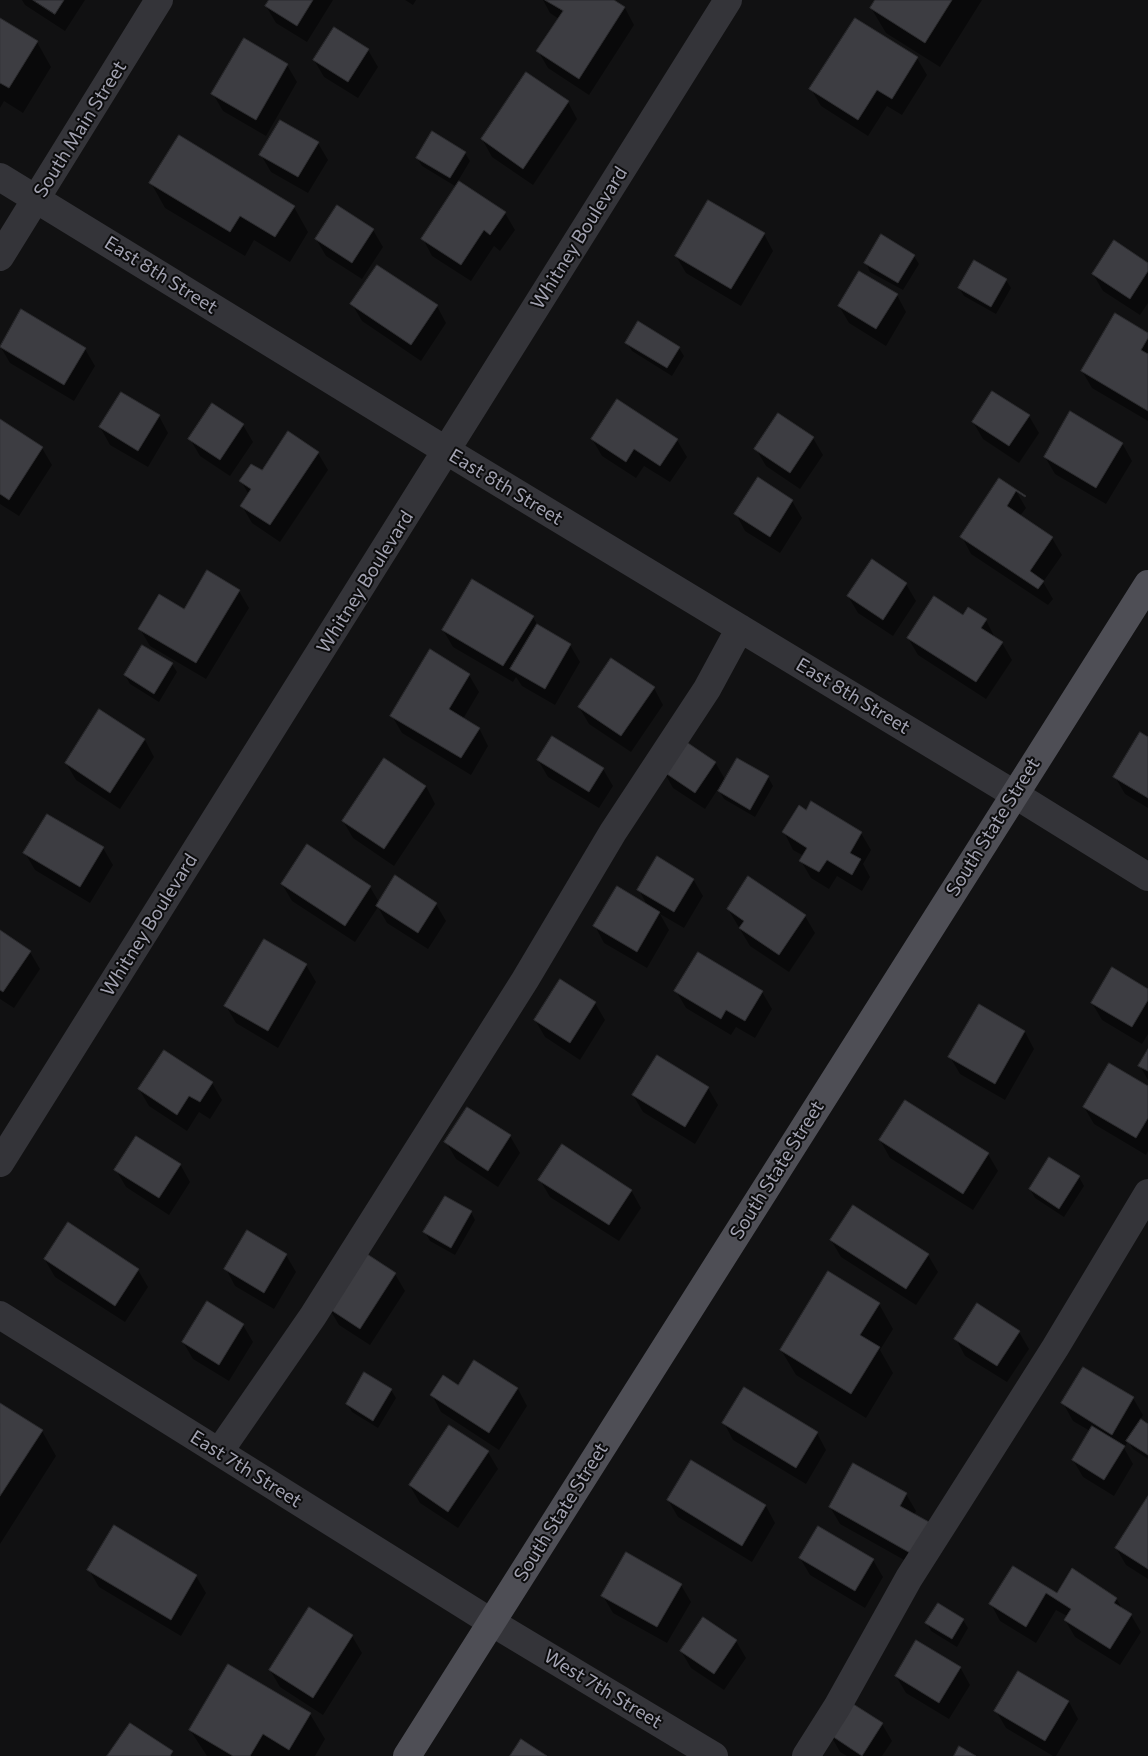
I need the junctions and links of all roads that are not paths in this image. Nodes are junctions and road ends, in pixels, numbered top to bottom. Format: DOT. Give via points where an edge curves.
graph roads {
  1 [pos="160,0"];
  2 [pos="728,0"];
  3 [pos="0,177"];
  4 [pos="37,199"];
  5 [pos="0,257"];
  6 [pos="447,450"];
  7 [pos="1148,584"];
  8 [pos="740,628"];
  9 [pos="1014,794"];
  10 [pos="1148,877"];
  11 [pos="0,1163"];
  12 [pos="1148,1193"];
  13 [pos="0,1316"];
  14 [pos="219,1452"];
  15 [pos="492,1622"];
  16 [pos="407,1756"];
  17 [pos="714,1756"];
  18 [pos="806,1756"];
  1 -- 4 [label="street, South Main Street"];
  2 -- 6 [label="street, Whitney Boulevard"];
  3 -- 4 [label="street, East 8th Street"];
  4 -- 5 [label="street, South Main Street"];
  4 -- 6 [label="street, East 8th Street"];
  6 -- 8 [label="street, East 8th Street"];
  6 -- 11 [label="street, Whitney Boulevard"];
  7 -- 9 [label="main road, South State Street"];
  8 -- 9 [label="street, East 8th Street"];
  8 -- 14 [label="street" via="707,688 613,832 525,980 318,1308"];
  9 -- 10 [label="street, East 8th Street"];
  9 -- 15 [label="main road, South State Street"];
  12 -- 18 [label="street" via="1055,1348 909,1578"];
  13 -- 14 [label="street, East 7th Street"];
  14 -- 15 [label="street, East 7th Street"];
  15 -- 16 [label="main road, South State Street"];
  15 -- 17 [label="street, West 7th Street"];
}
